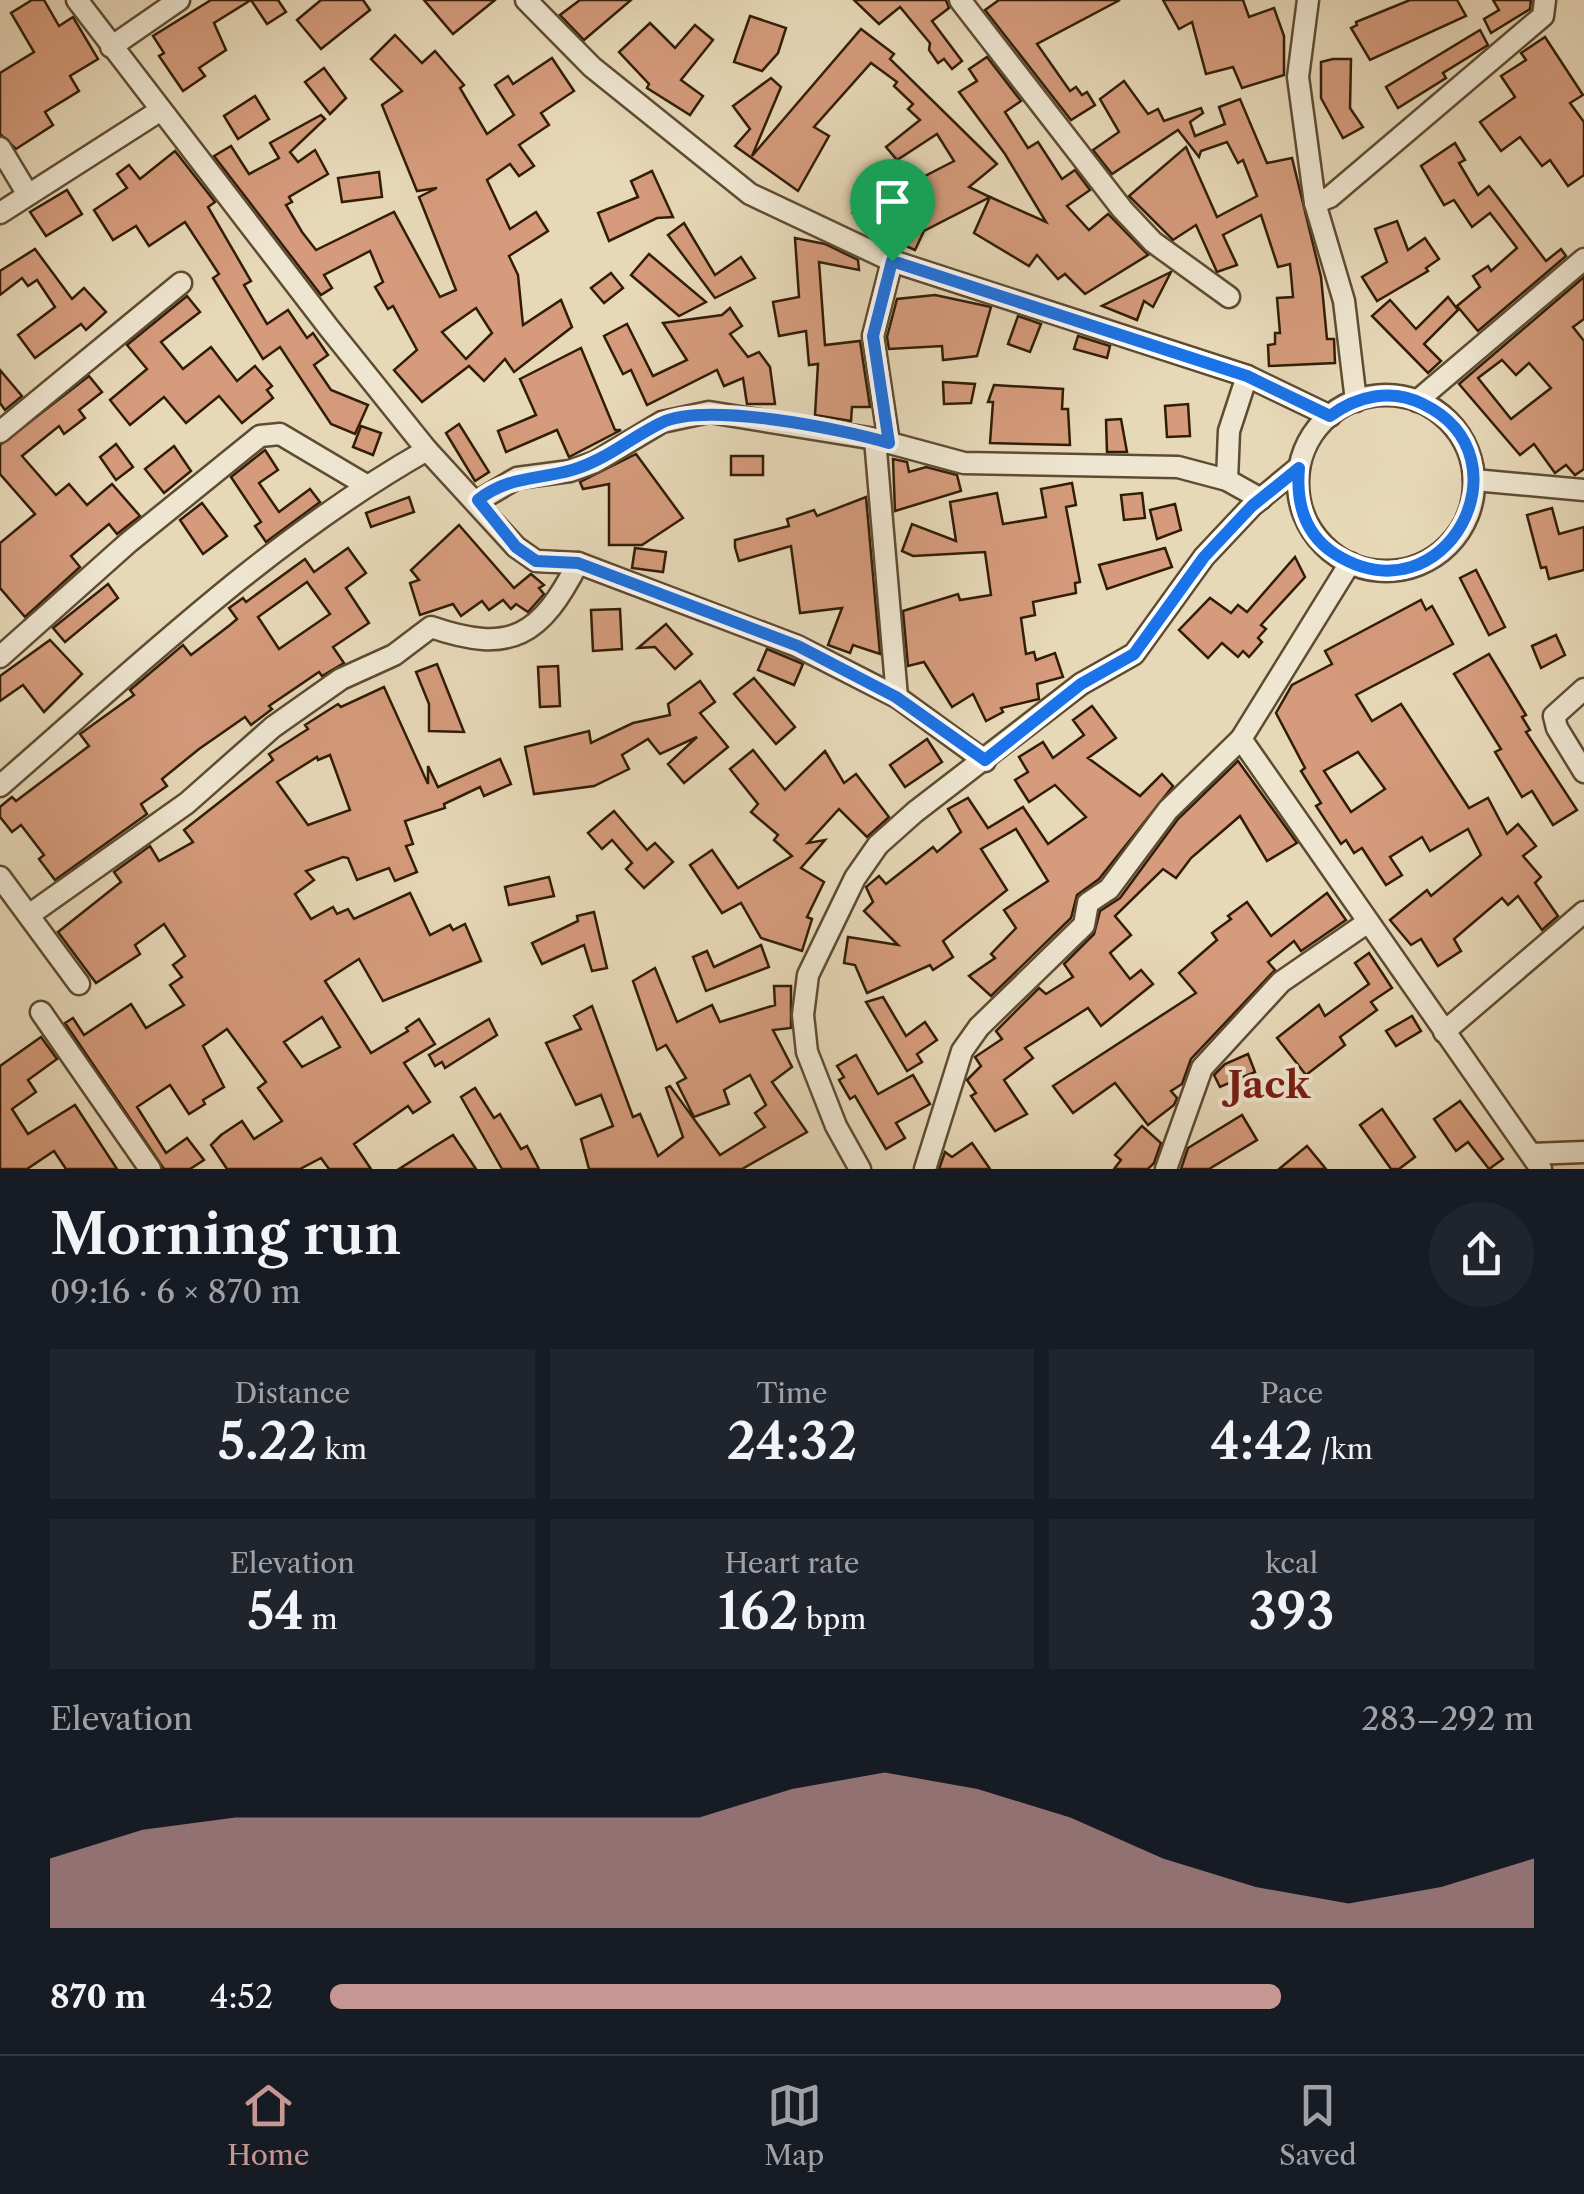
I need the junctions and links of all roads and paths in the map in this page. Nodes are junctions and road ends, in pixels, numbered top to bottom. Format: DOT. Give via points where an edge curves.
graph roads {
  1 [pos="76,0"];
  2 [pos="179,0"];
  3 [pos="526,0"];
  4 [pos="960,0"];
  5 [pos="1308,0"];
  6 [pos="1545,0"];
  7 [pos="111,47"];
  8 [pos="160,110"];
  9 [pos="0,148"];
  10 [pos="27,193"];
  11 [pos="1315,203"];
  12 [pos="0,213"];
  13 [pos="1584,259"];
  14 [pos="892,261"];
  15 [pos="181,283"];
  16 [pos="1229,296"];
  17 [pos="1247,376"];
  18 [pos="1356,401"];
  19 [pos="1417,401"];
  20 [pos="1330,416"];
  21 [pos="0,432"];
  22 [pos="882,441"];
  23 [pos="427,450"];
  24 [pos="1299,468"];
  25 [pos="1228,480"];
  26 [pos="1474,480"];
  27 [pos="366,485"];
  28 [pos="1584,490"];
  29 [pos="1261,499"];
  30 [pos="478,500"];
  31 [pos="578,563"];
  32 [pos="1350,563"];
  33 [pos="0,657"];
  34 [pos="1584,689"];
  35 [pos="896,697"];
  36 [pos="1241,739"];
  37 [pos="985,760"];
  38 [pos="1584,772"];
  39 [pos="0,786"];
  40 [pos="0,877"];
  41 [pos="1584,912"];
  42 [pos="30,915"];
  43 [pos="1368,922"];
  44 [pos="79,984"];
  45 [pos="41,1012"];
  46 [pos="1444,1032"];
  47 [pos="1584,1152"];
  48 [pos="1536,1162"];
  49 [pos="150,1169"];
  50 [pos="860,1169"];
  51 [pos="925,1169"];
  52 [pos="1166,1169"];
  1 -- 7 [label="street"];
  2 -- 7 [label="street"];
  3 -- 14 [label="street" via="592,67 750,194"];
  4 -- 16 [label="street" via="1122,209 1153,242"];
  5 -- 11 [label="street" via="1298,77"];
  6 -- 11 [label="street" via="1543,16"];
  7 -- 8 [label="street"];
  8 -- 10 [label="street"];
  8 -- 23 [label="street"];
  9 -- 10 [label="street"];
  10 -- 12 [label="street"];
  11 -- 18 [label="street" via="1344,301"];
  13 -- 19 [label="street"];
  14 -- 17 [label="street"];
  14 -- 22 [label="street" via="873,336"];
  15 -- 21 [label="street"];
  17 -- 20 [label="street"];
  17 -- 25 [label="street" via="1229,431"];
  18 -- 19 [label="street"];
  18 -- 20 [label="street"];
  19 -- 26 [label="street" via="1451,424 1471,459"];
  20 -- 24 [label="street" via="1314,432"];
  22 -- 25 [label="street" via="964,462 1178,467"];
  22 -- 30 [label="street" via="733,414 698,414 662,422 595,462 517,478"];
  22 -- 35 [label="street"];
  23 -- 27 [label="street"];
  23 -- 30 [label="street"];
  24 -- 29 [label="street"];
  24 -- 32 [label="street" via="1297,494 1310,529"];
  25 -- 29 [label="street"];
  26 -- 28 [label="street"];
  26 -- 32 [label="street" via="1461,528 1438,554 1390,571"];
  27 -- 33 [label="street" via="280,434 260,436"];
  27 -- 39 [label="street" via="141,663"];
  29 -- 37 [label="street" via="1204,557 1134,654 1081,684"];
  30 -- 31 [label="street" via="536,561"];
  31 -- 35 [label="street" via="798,646"];
  31 -- 42 [label="street" via="554,610 521,634 469,640 431,627 341,680 273,727 187,804"];
  32 -- 36 [label="street"];
  34 -- 38 [label="street" via="1554,716"];
  35 -- 37 [label="street"];
  36 -- 43 [label="street"];
  36 -- 51 [label="street" via="1168,810 1108,889 1088,903 1084,925 962,1051"];
  37 -- 50 [label="street" via="878,845 808,974 808,1052"];
  40 -- 42 [label="street"];
  41 -- 46 [label="street"];
  42 -- 44 [label="street"];
  43 -- 46 [label="street"];
  43 -- 52 [label="street" via="1282,982 1202,1068"];
  45 -- 49 [label="street"];
  46 -- 48 [label="street"];
  47 -- 48 [label="street"];
}
